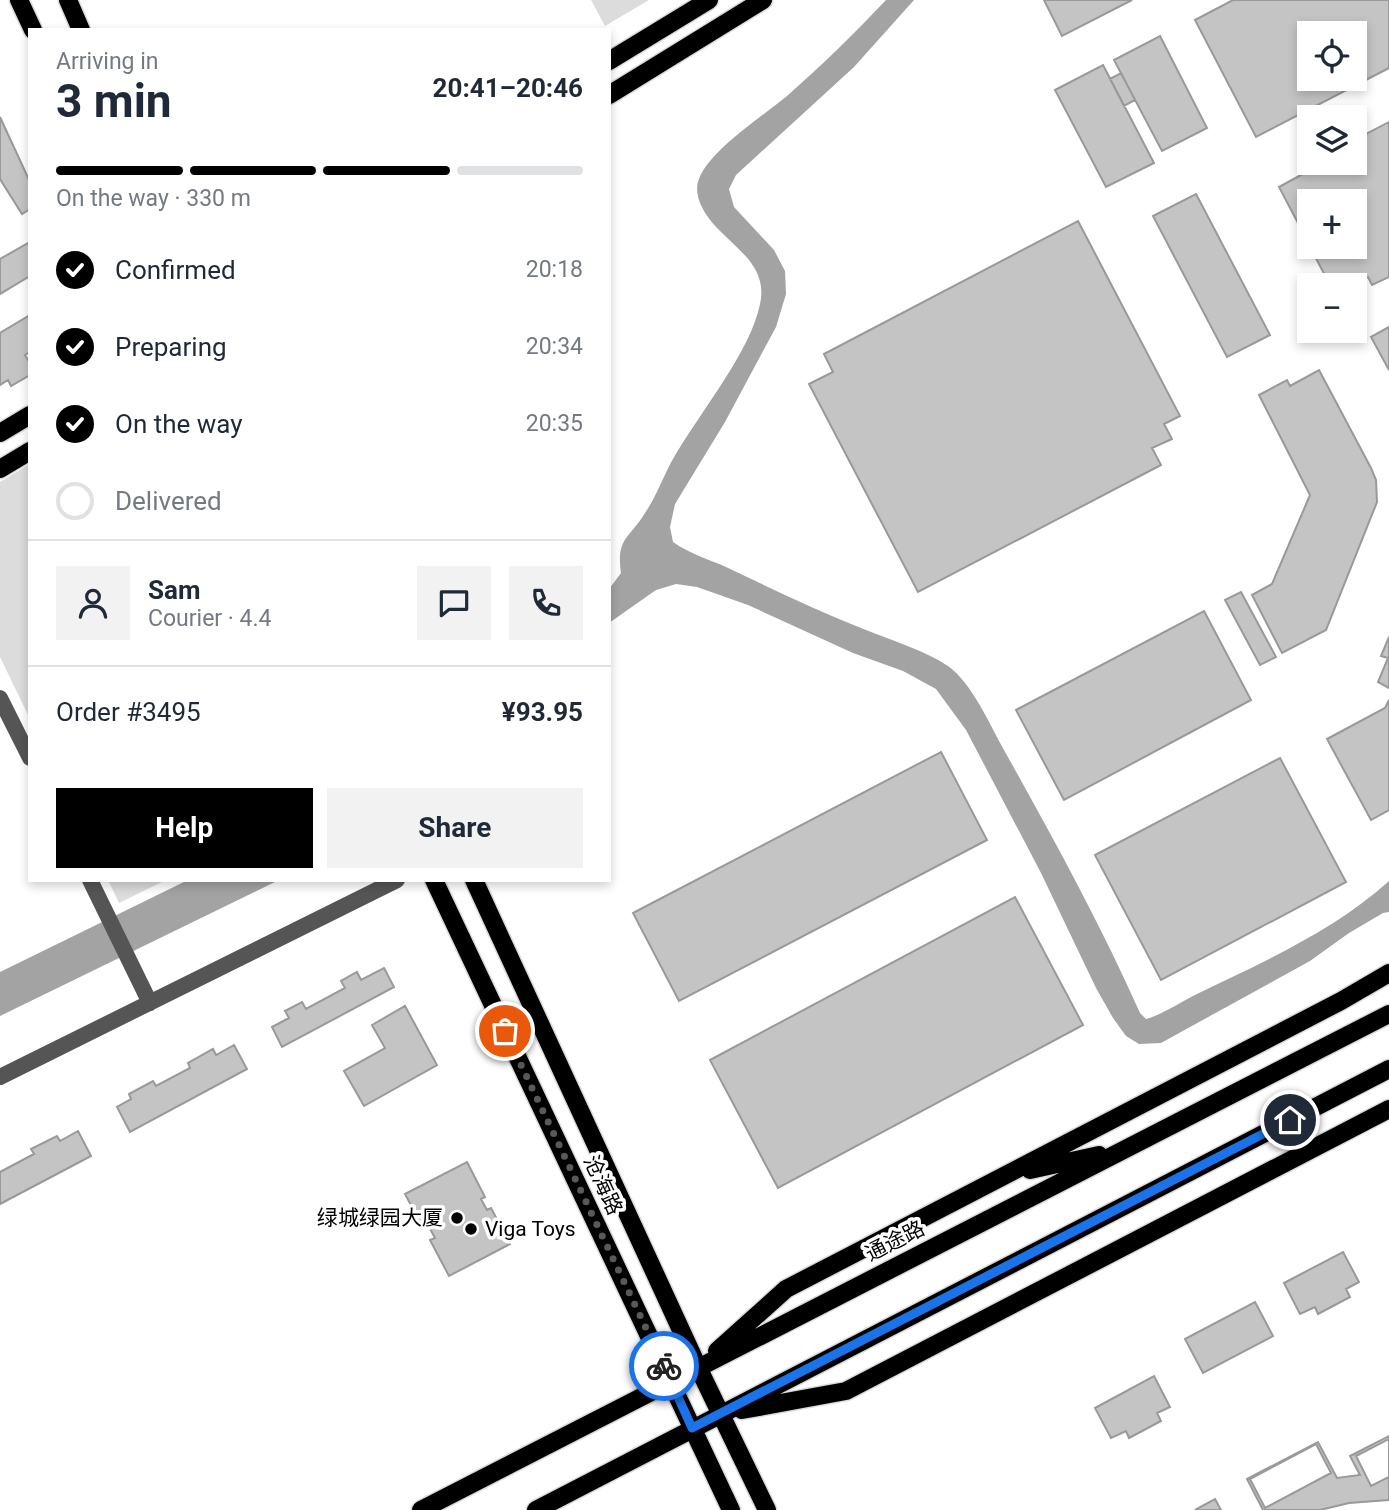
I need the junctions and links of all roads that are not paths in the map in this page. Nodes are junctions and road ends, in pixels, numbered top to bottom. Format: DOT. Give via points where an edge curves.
graph roads {
  1 [pos="19,0"];
  2 [pos="68,0"];
  3 [pos="709,0"];
  4 [pos="763,0"];
  5 [pos="32,28"];
  6 [pos="80,28"];
  7 [pos="611,60"];
  8 [pos="611,94"];
  9 [pos="28,416"];
  10 [pos="0,433"];
  11 [pos="28,452"];
  12 [pos="0,469"];
  13 [pos="0,698"];
  14 [pos="28,754"];
  15 [pos="91,882"];
  16 [pos="393,882"];
  17 [pos="435,882"];
  18 [pos="475,882"];
  19 [pos="1389,973"];
  20 [pos="150,1003"];
  21 [pos="1389,1014"];
  22 [pos="1389,1069"];
  23 [pos="0,1077"];
  24 [pos="1389,1109"];
  25 [pos="1123,1150"];
  26 [pos="1006,1175"];
  27 [pos="698,1367"];
  28 [pos="671,1381"];
  29 [pos="721,1414"];
  30 [pos="692,1428"];
  31 [pos="421,1510"];
  32 [pos="536,1510"];
  33 [pos="731,1510"];
  34 [pos="767,1510"];
  1 -- 5 [label="main road"];
  2 -- 6 [label="main road"];
  3 -- 7 [label="main road"];
  4 -- 8 [label="main road"];
  9 -- 10 [label="main road"];
  11 -- 12 [label="main road"];
  13 -- 14 [label="street"];
  15 -- 20 [label="street"];
  16 -- 20 [label="street"];
  17 -- 28 [label="main road, 沧海路"];
  18 -- 27 [label="main road, 沧海路"];
  19 -- 26 [label="main road"];
  20 -- 23 [label="street"];
  21 -- 25 [label="main road, 通途路"];
  22 -- 29 [label="main road"];
  24 -- 29 [label="main road" via="846,1391"];
  25 -- 26 [label="main road"];
  25 -- 27 [label="main road, 通途路"];
  26 -- 27 [label="main road" via="786,1289"];
  27 -- 28 [label="main road, 通途路"];
  27 -- 29 [label="main road, 沧海路"];
  28 -- 30 [label="main road, 沧海路"];
  28 -- 31 [label="main road, 通途路"];
  29 -- 30 [label="main road"];
  29 -- 34 [label="main road, 沧海路"];
  30 -- 32 [label="main road"];
  30 -- 33 [label="main road, 沧海路"];
}
